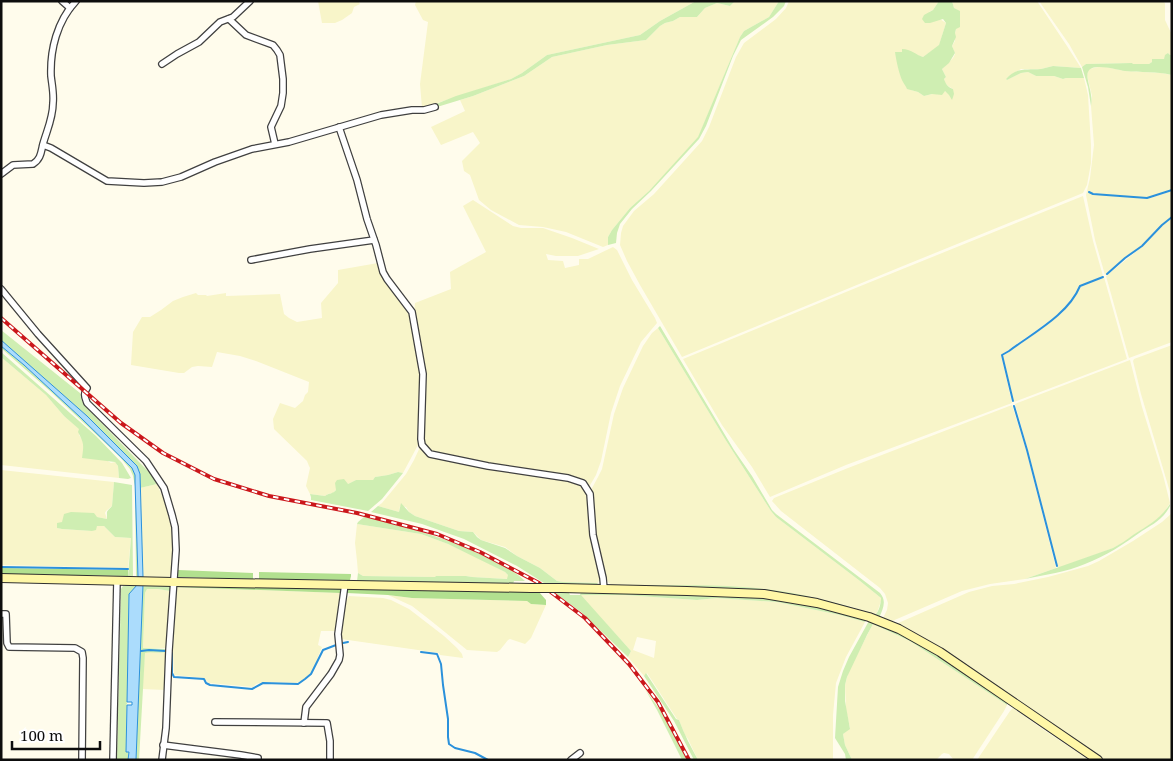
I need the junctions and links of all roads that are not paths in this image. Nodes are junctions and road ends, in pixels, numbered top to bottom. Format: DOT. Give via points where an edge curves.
graph roads {
  1 [pos="62,1"];
  2 [pos="76,1"];
  3 [pos="250,1"];
  4 [pos="70,8"];
  5 [pos="229,19"];
  6 [pos="162,64"];
  7 [pos="435,107"];
  8 [pos="339,127"];
  9 [pos="43,144"];
  10 [pos="275,144"];
  11 [pos="1,174"];
  12 [pos="374,240"];
  13 [pos="251,260"];
  14 [pos="1,290"];
  15 [pos="1,578"];
  16 [pos="117,580"];
  17 [pos="173,582"];
  18 [pos="345,584"];
  19 [pos="604,589"];
  20 [pos="1,614"];
  21 [pos="215,722"];
  22 [pos="304,723"];
  23 [pos="163,745"];
  24 [pos="580,753"];
  25 [pos="82,760"];
  26 [pos="113,760"];
  27 [pos="162,760"];
  28 [pos="257,760"];
  29 [pos="330,760"];
  30 [pos="571,760"];
  31 [pos="1098,760"];
  1 -- 4 [label="street"];
  2 -- 4 [label="street"];
  3 -- 5 [label="street"];
  4 -- 9 [label="street" via="54,43 53,109"];
  5 -- 6 [label="street" via="220,22 199,42"];
  5 -- 10 [label="street" via="246,35 272,45 280,55 283,93 271,127"];
  7 -- 8 [label="street"];
  8 -- 10 [label="street"];
  8 -- 12 [label="street"];
  9 -- 10 [label="street" via="107,181 144,183 172,180 252,149"];
  9 -- 11 [label="street" via="36,162 13,165"];
  12 -- 13 [label="street"];
  12 -- 19 [label="street" via="386,278 412,312 423,374 421,440 426,450 448,458 583,483 590,494 593,535"];
  14 -- 17 [label="street" via="87,388 84,396 87,403 146,461 164,488 175,527"];
  15 -- 16 [label="main road"];
  16 -- 17 [label="main road"];
  16 -- 26 [label="street"];
  17 -- 18 [label="main road"];
  17 -- 23 [label="street"];
  18 -- 19 [label="main road, bridge"];
  18 -- 22 [label="street" via="338,634 339,660 306,707"];
  19 -- 31 [label="main road" via="764,594 817,603 869,617 899,629 940,652"];
  20 -- 25 [label="street" via="6,614 9,646 76,648 82,652"];
  21 -- 22 [label="street"];
  22 -- 29 [label="street" via="327,723"];
  23 -- 27 [label="street"];
  23 -- 28 [label="street" via="242,754"];
  24 -- 30 [label="street"];
}
